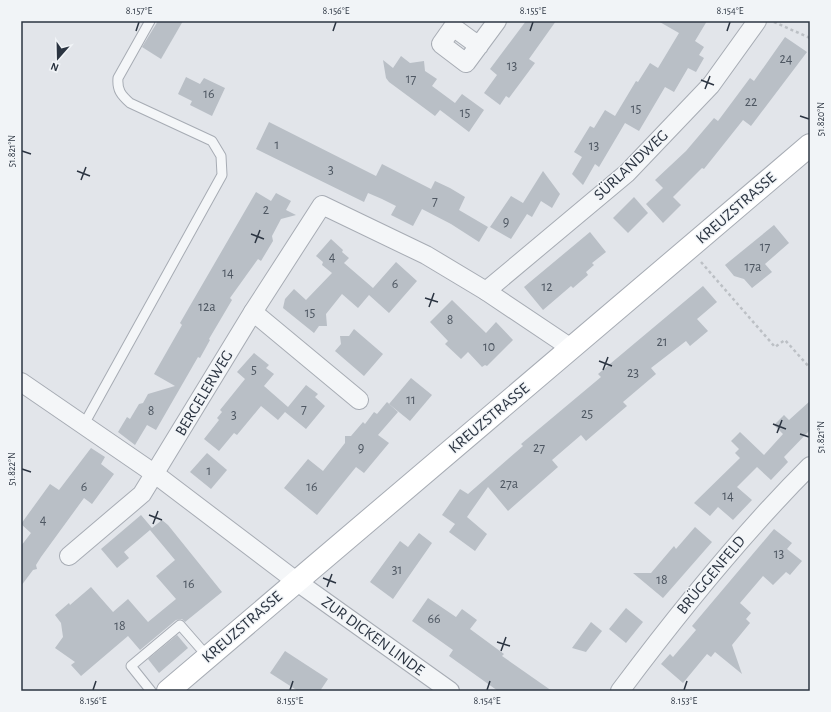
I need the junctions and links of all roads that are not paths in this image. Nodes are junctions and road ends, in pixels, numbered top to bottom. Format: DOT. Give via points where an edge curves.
graph roads {
  1 [pos="150,21"];
  2 [pos="498,21"];
  3 [pos="757,21"];
  4 [pos="479,46"];
  5 [pos="810,145"];
  6 [pos="486,291"];
  7 [pos="253,312"];
  8 [pos="571,348"];
  9 [pos="21,382"];
  10 [pos="359,400"];
  11 [pos="83,426"];
  12 [pos="810,466"];
  13 [pos="155,474"];
  14 [pos="69,556"];
  15 [pos="296,581"];
  16 [pos="208,657"];
  17 [pos="151,691"];
  18 [pos="168,691"];
  19 [pos="450,691"];
  20 [pos="620,691"];
  1 -- 11 [label="lane" via="118,78 121,95 130,103 212,141 222,156 222,175"];
  2 -- 4 [label="street"];
  3 -- 6 [label="street, SÜRLANDWEG" via="712,85 627,173"];
  5 -- 8 [label="street, KREUZSTRASSE"];
  6 -- 7 [label="street, BERGELERWEG" via="426,255 322,204"];
  6 -- 8 [label="street"];
  7 -- 10 [label="street"];
  7 -- 13 [label="street, BERGELERWEG"];
  8 -- 15 [label="street, KREUZSTRASSE"];
  9 -- 11 [label="street"];
  11 -- 13 [label="street"];
  12 -- 20 [label="street, BRÜGGENFELD" via="727,555 670,624"];
  13 -- 14 [label="street, BERGELERWEG" via="142,494"];
  13 -- 15 [label="street"];
  15 -- 16 [label="street, KREUZSTRASSE"];
  15 -- 19 [label="street, ZUR DICKEN LINDE"];
  16 -- 17 [label="lane" via="180,625 132,666"];
  16 -- 18 [label="street, KREUZSTRASSE"];
}
